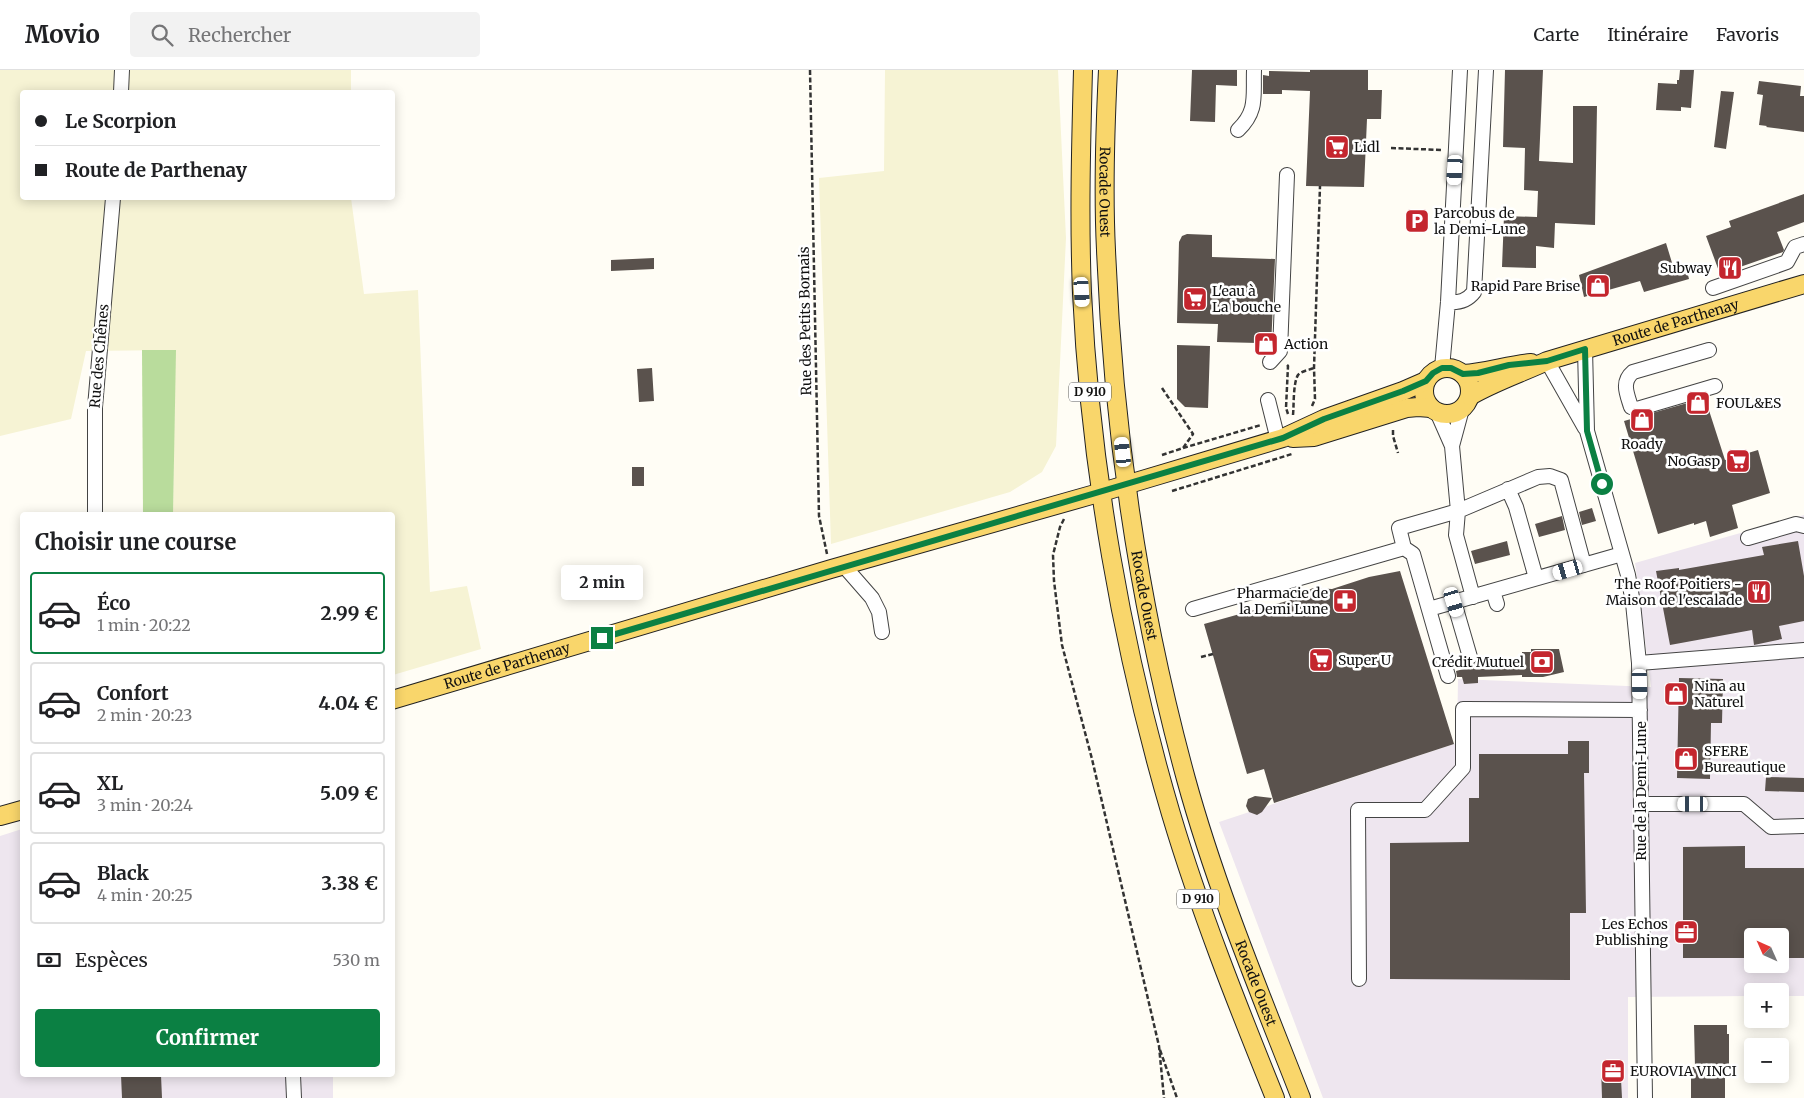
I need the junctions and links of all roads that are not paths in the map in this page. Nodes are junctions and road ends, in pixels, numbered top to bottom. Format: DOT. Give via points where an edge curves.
graph roads {
  1 [pos="122,70"];
  2 [pos="1083,70"];
  3 [pos="1108,70"];
  4 [pos="1254,70"];
  5 [pos="1460,70"];
  6 [pos="1486,70"];
  7 [pos="120,90"];
  8 [pos="1238,130"];
  9 [pos="1287,174"];
  10 [pos="113,200"];
  11 [pos="1804,244"];
  12 [pos="1804,284"];
  13 [pos="1713,288"];
  14 [pos="1448,302"];
  15 [pos="1585,349"];
  16 [pos="1709,350"];
  17 [pos="1272,359"];
  18 [pos="1547,361"];
  19 [pos="1442,368"];
  20 [pos="1463,374"];
  21 [pos="1426,381"];
  22 [pos="1715,386"];
  23 [pos="1268,400"];
  24 [pos="1466,403"];
  25 [pos="1434,410"];
  26 [pos="1587,431"];
  27 [pos="1280,439"];
  28 [pos="1452,446"];
  29 [pos="1126,485"];
  30 [pos="1508,490"];
  31 [pos="1102,492"];
  32 [pos="1458,511"];
  33 [pos="95,512"];
  34 [pos="1804,526"];
  35 [pos="1748,538"];
  36 [pos="1404,548"];
  37 [pos="1622,554"];
  38 [pos="1584,565"];
  39 [pos="838,568"];
  40 [pos="1536,578"];
  41 [pos="1473,597"];
  42 [pos="1454,602"];
  43 [pos="1193,609"];
  44 [pos="1429,610"];
  45 [pos="882,632"];
  46 [pos="1804,650"];
  47 [pos="1470,657"];
  48 [pos="1639,663"];
  49 [pos="1448,676"];
  50 [pos="395,699"];
  51 [pos="1640,710"];
  52 [pos="1641,804"];
  53 [pos="20,811"];
  54 [pos="0,816"];
  55 [pos="1804,826"];
  56 [pos="1359,979"];
  57 [pos="293,1077"];
  58 [pos="294,1098"];
  59 [pos="1274,1098"];
  60 [pos="1302,1098"];
  61 [pos="1644,1098"];
  1 -- 7 [label="street"];
  2 -- 31 [label="main road, D 910" via="1080,167 1082,292"];
  3 -- 29 [label="main road, Rocade Ouest / D 910" via="1106,250"];
  4 -- 8 [label="street" via="1252,109 1248,120"];
  5 -- 14 [label="street"];
  6 -- 14 [label="street" via="1474,292 1470,298"];
  9 -- 17 [label="street" via="1280,351"];
  10 -- 33 [label="street, Rue des Chênes" via="94,407"];
  11 -- 13 [label="street" via="1795,248 1787,262"];
  12 -- 15 [label="main road, Route de Parthenay"];
  14 -- 19 [label="street"];
  15 -- 18 [label="main road, Route de Parthenay"];
  15 -- 26 [label="street, Rue de la Demi-Lune"];
  16 -- 22 [label="street" via="1633,372 1625,384 1631,407 1637,409"];
  18 -- 20 [label="main road, Route de Parthenay"];
  18 -- 24 [label="main road, Route de Parthenay" via="1494,383"];
  18 -- 26 [label="street, Rue de la Demi-Lune"];
  19 -- 20 [label="main road"];
  19 -- 21 [label="main road"];
  20 -- 24 [label="main road" via="1470,385"];
  21 -- 25 [label="main road" via="1424,394"];
  21 -- 27 [label="main road, Route de Parthenay"];
  23 -- 27 [label="street"];
  24 -- 25 [label="main road" via="1452,414"];
  24 -- 28 [label="street"];
  25 -- 27 [label="main road, Route de Parthenay" via="1407,408 1314,437"];
  25 -- 28 [label="street"];
  26 -- 37 [label="street, Rue de la Demi-Lune"];
  27 -- 29 [label="main road, Route de Parthenay"];
  28 -- 32 [label="street"];
  29 -- 31 [label="main road, Route de Parthenay"];
  29 -- 60 [label="main road, Rocade Ouest / D 910" via="1163,690 1186,778 1237,932"];
  30 -- 32 [label="street"];
  30 -- 38 [label="street" via="1538,477 1550,476 1561,480"];
  30 -- 40 [label="street"];
  31 -- 39 [label="main road, Route de Parthenay"];
  31 -- 59 [label="main road, Rocade Ouest / D 910" via="1130,650 1170,808 1212,940"];
  32 -- 36 [label="street" via="1399,528"];
  32 -- 41 [label="street" via="1456,535"];
  34 -- 35 [label="street" via="1796,524"];
  36 -- 43 [label="street"];
  36 -- 44 [label="street" via="1413,554"];
  37 -- 38 [label="street"];
  37 -- 48 [label="street, Rue de la Demi-Lune" via="1633,603"];
  38 -- 40 [label="street"];
  39 -- 45 [label="street" via="872,598 879,612"];
  39 -- 50 [label="main road, Route de Parthenay"];
  40 -- 41 [label="street" via="1495,598"];
  41 -- 42 [label="street"];
  42 -- 44 [label="street"];
  42 -- 47 [label="street"];
  44 -- 49 [label="street"];
  46 -- 48 [label="street"];
  48 -- 51 [label="street, Rue de la Demi-Lune"];
  51 -- 52 [label="street, Rue de la Demi-Lune"];
  51 -- 56 [label="street" via="1463,709 1463,768 1425,810 1358,810"];
  52 -- 55 [label="street" via="1744,804 1771,827"];
  52 -- 61 [label="street, Rue de la Demi-Lune"];
  53 -- 54 [label="main road"];
  57 -- 58 [label="street"];
}
